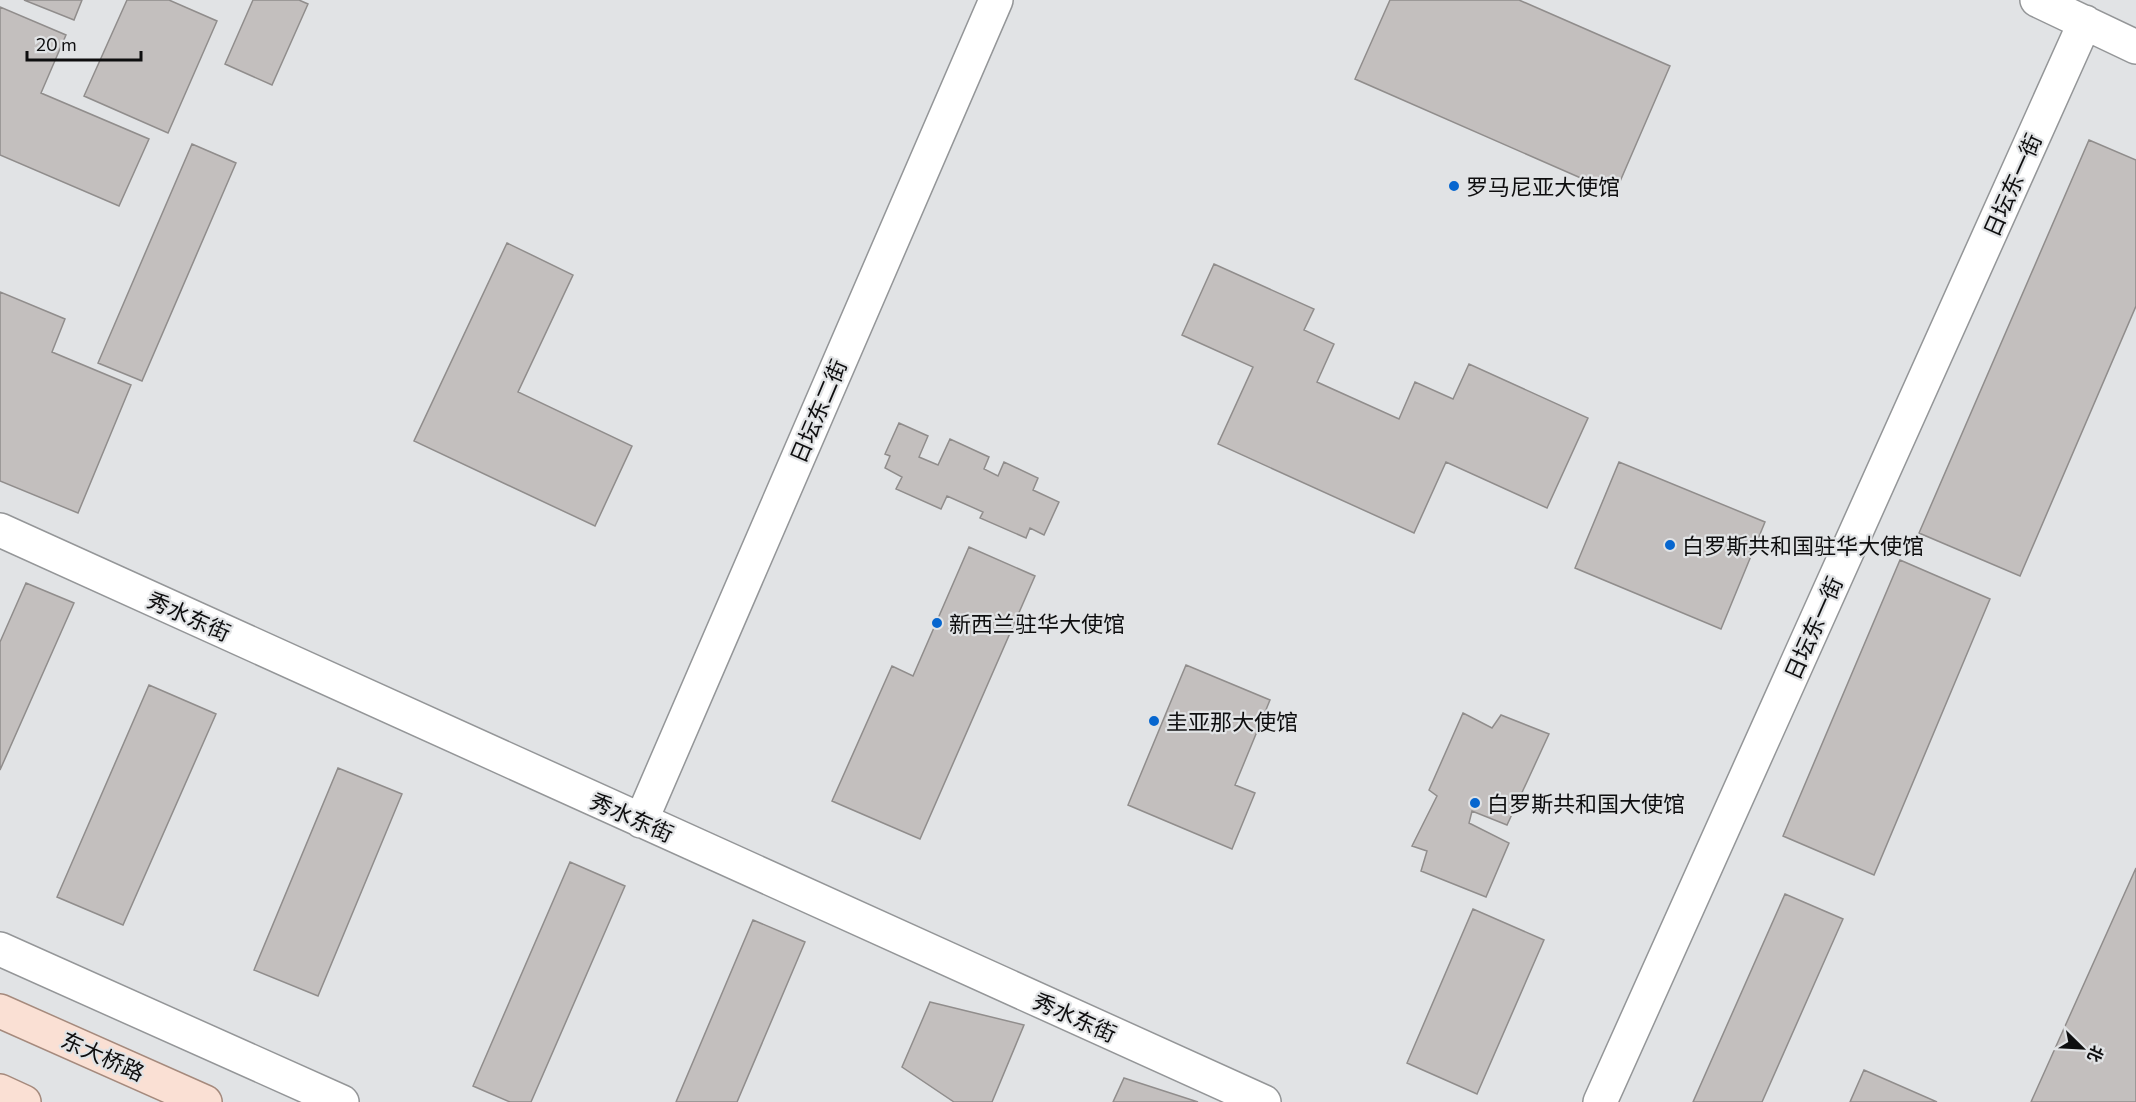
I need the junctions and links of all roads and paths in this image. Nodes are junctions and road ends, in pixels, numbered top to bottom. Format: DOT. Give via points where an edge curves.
graph roads {
  1 [pos="996,0"];
  2 [pos="2037,0"];
  3 [pos="2085,22"];
  4 [pos="2136,47"];
  5 [pos="0,530"];
  6 [pos="641,822"];
  7 [pos="0,949"];
  8 [pos="0,1011"];
  9 [pos="0,1091"];
  10 [pos="24,1102"];
  11 [pos="205,1102"];
  12 [pos="342,1102"];
  13 [pos="1264,1102"];
  14 [pos="1600,1102"];
  1 -- 6 [label="street, 日坛东二街"];
  2 -- 3 [label="street"];
  3 -- 4 [label="street"];
  3 -- 14 [label="street, 日坛东一街"];
  5 -- 6 [label="street, 秀水东街"];
  6 -- 13 [label="street, 秀水东街"];
  7 -- 12 [label="street"];
  8 -- 11 [label="main road, 东大桥路"];
  9 -- 10 [label="main road"];
}
